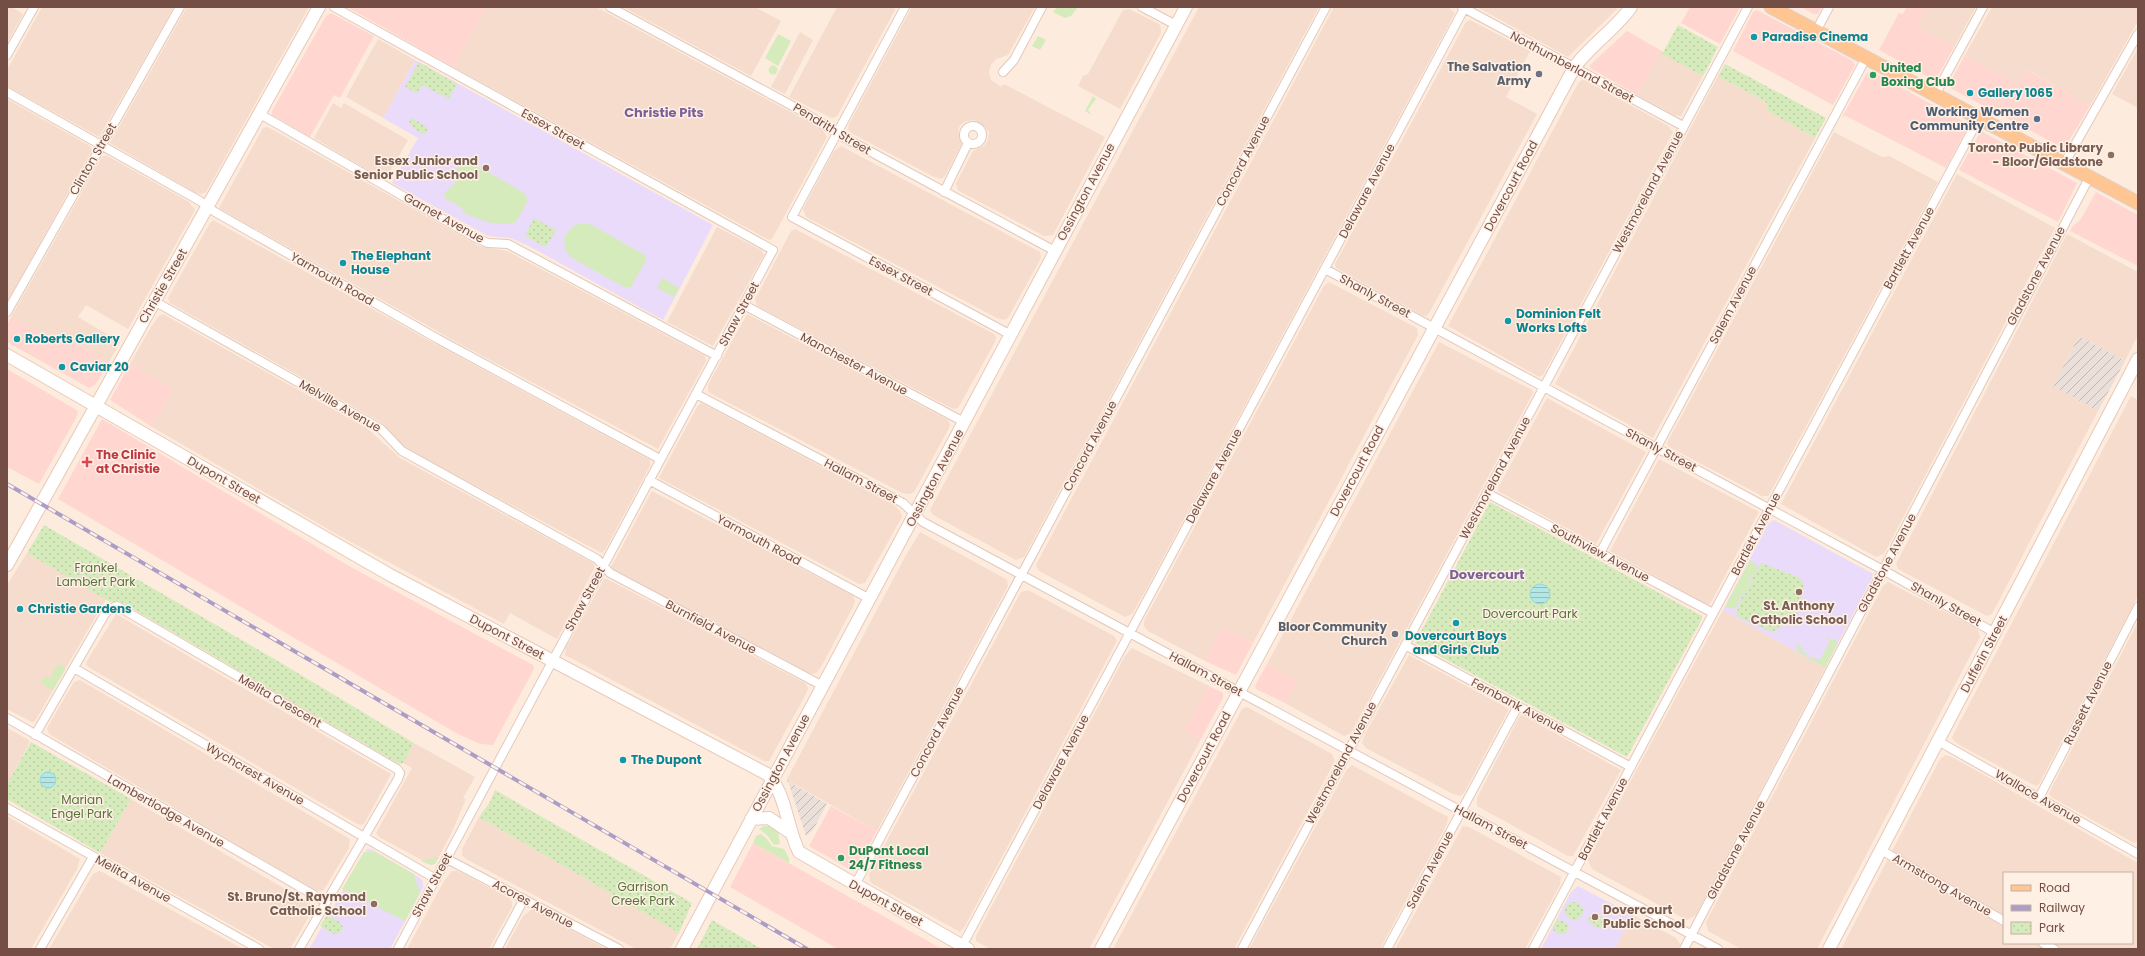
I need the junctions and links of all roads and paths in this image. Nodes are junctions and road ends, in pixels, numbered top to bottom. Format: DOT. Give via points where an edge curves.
graph roads {
  1 [pos="180,7"];
  2 [pos="319,7"];
  3 [pos="334,7"];
  4 [pos="610,7"];
  5 [pos="905,7"];
  6 [pos="1042,7"];
  7 [pos="1142,7"];
  8 [pos="1186,7"];
  9 [pos="1326,7"];
  10 [pos="1464,7"];
  11 [pos="1631,7"];
  12 [pos="1748,7"];
  13 [pos="1771,7"];
  14 [pos="1829,7"];
  15 [pos="1983,7"];
  16 [pos="30,8"];
  17 [pos="1176,25"];
  18 [pos="1816,31"];
  19 [pos="2138,34"];
  20 [pos="7,55"];
  21 [pos="1866,58"];
  22 [pos="1574,68"];
  23 [pos="1003,72"];
  24 [pos="7,92"];
  25 [pos="1935,95"];
  26 [pos="260,114"];
  27 [pos="1979,118"];
  28 [pos="1683,126"];
  29 [pos="837,131"];
  30 [pos="968,143"];
  31 [pos="101,146"];
  32 [pos="2064,164"];
  33 [pos="2089,178"];
  34 [pos="944,192"];
  35 [pos="2138,203"];
  36 [pos="208,207"];
  37 [pos="773,250"];
  38 [pos="1054,251"];
  39 [pos="1325,269"];
  40 [pos="154,301"];
  41 [pos="744,305"];
  42 [pos="7,312"];
  43 [pos="1434,328"];
  44 [pos="1011,335"];
  45 [pos="7,355"];
  46 [pos="717,356"];
  47 [pos="2138,359"];
  48 [pos="1544,387"];
  49 [pos="696,394"];
  50 [pos="96,406"];
  51 [pos="964,422"];
  52 [pos="1657,448"];
  53 [pos="660,459"];
  54 [pos="649,480"];
  55 [pos="1487,493"];
  56 [pos="1770,508"];
  57 [pos="915,515"];
  58 [pos="1600,553"];
  59 [pos="604,564"];
  60 [pos="7,565"];
  61 [pos="1883,570"];
  62 [pos="1022,575"];
  63 [pos="870,599"];
  64 [pos="2138,608"];
  65 [pos="1713,613"];
  66 [pos="1995,632"];
  67 [pos="1130,633"];
  68 [pos="1406,645"];
  69 [pos="552,661"];
  70 [pos="74,668"];
  71 [pos="823,686"];
  72 [pos="1239,691"];
  73 [pos="1518,706"];
  74 [pos="7,718"];
  75 [pos="35,735"];
  76 [pos="1938,741"];
  77 [pos="1348,750"];
  78 [pos="1630,767"];
  79 [pos="773,780"];
  80 [pos="2039,798"];
  81 [pos="7,808"];
  82 [pos="1462,811"];
  83 [pos="751,820"];
  84 [pos="791,833"];
  85 [pos="364,837"];
  86 [pos="1881,850"];
  87 [pos="2138,854"];
  88 [pos="93,857"];
  89 [pos="447,859"];
  90 [pos="1574,872"];
  91 [pos="436,878"];
  92 [pos="855,885"];
  93 [pos="524,899"];
  94 [pos="326,902"];
  95 [pos="2003,920"];
  96 [pos="1692,935"];
  97 [pos="2045,944"];
  98 [pos="965,947"];
  99 [pos="40,949"];
  100 [pos="259,949"];
  101 [pos="299,949"];
  102 [pos="398,949"];
  103 [pos="497,949"];
  104 [pos="619,949"];
  105 [pos="682,949"];
  106 [pos="1101,949"];
  107 [pos="1242,949"];
  108 [pos="1388,949"];
  109 [pos="1533,949"];
  110 [pos="1684,949"];
  111 [pos="1718,949"];
  112 [pos="1829,949"];
  113 [pos="2054,949"];
  1 -- 31 [label="street, Clinton Street"];
  2 -- 26 [label="street, Christie Street"];
  3 -- 37 [label="street, Essex Street"];
  4 -- 29 [label="street, Pendrith Street"];
  5 -- 29 [label="street"];
  6 -- 23 [label="street" via="1014,60"];
  7 -- 17 [label="street"];
  8 -- 17 [label="street, Ossington Avenue"];
  9 -- 62 [label="street, Concord Avenue"];
  10 -- 22 [label="street, Northumberland Street"];
  10 -- 39 [label="street, Delaware Avenue"];
  11 -- 22 [label="street, Dovercourt Road"];
  12 -- 28 [label="street, Westmoreland Avenue"];
  13 -- 18 [label="main road"];
  14 -- 18 [label="street"];
  15 -- 25 [label="street"];
  16 -- 20 [label="street"];
  17 -- 38 [label="street, Ossington Avenue"];
  18 -- 21 [label="main road"];
  19 -- 32 [label="street"];
  21 -- 25 [label="main road"];
  21 -- 52 [label="street, Salem Avenue"];
  22 -- 28 [label="street, Northumberland Street"];
  22 -- 43 [label="street, Dovercourt Road"];
  24 -- 31 [label="street, Yarmouth Road"];
  25 -- 27 [label="main road"];
  26 -- 36 [label="street, Christie Street"];
  26 -- 46 [label="street, Garnet Avenue" via="476,238 488,243 508,244"];
  27 -- 32 [label="main road"];
  27 -- 56 [label="street, Bartlett Avenue"];
  28 -- 48 [label="street, Westmoreland Avenue"];
  29 -- 34 [label="street, Pendrith Street"];
  29 -- 44 [label="street, Essex Street" via="792,217"];
  30 -- 34 [label="street"];
  31 -- 36 [label="street, Yarmouth Road"];
  31 -- 42 [label="street, Clinton Street"];
  32 -- 33 [label="main road"];
  33 -- 35 [label="main road"];
  33 -- 61 [label="street, Gladstone Avenue"];
  34 -- 38 [label="street, Pendrith Street"];
  36 -- 40 [label="street, Christie Street"];
  36 -- 53 [label="street, Yarmouth Road" via="438,339"];
  37 -- 41 [label="street, Shaw Street"];
  38 -- 44 [label="street, Ossington Avenue"];
  39 -- 43 [label="street, Shanly Street"];
  39 -- 67 [label="street, Delaware Avenue"];
  40 -- 50 [label="street, Christie Street"];
  40 -- 59 [label="street, Melville Avenue" via="381,429 402,451"];
  41 -- 46 [label="street, Shaw Street"];
  41 -- 51 [label="street, Manchester Avenue"];
  43 -- 48 [label="street, Shanly Street"];
  43 -- 72 [label="street, Dovercourt Road"];
  44 -- 51 [label="street, Ossington Avenue"];
  45 -- 50 [label="street, Dupont Street"];
  46 -- 49 [label="street, Shaw Street"];
  47 -- 66 [label="street, Dufferin Street"];
  48 -- 52 [label="street, Shanly Street"];
  48 -- 55 [label="street, Westmoreland Avenue"];
  49 -- 53 [label="street, Shaw Street"];
  49 -- 57 [label="street, Hallam Street" via="903,503"];
  50 -- 60 [label="street, Christie Street"];
  50 -- 69 [label="street, Dupont Street" via="336,545"];
  51 -- 57 [label="street, Ossington Avenue"];
  52 -- 56 [label="street, Shanly Street"];
  52 -- 58 [label="street, Salem Avenue"];
  53 -- 54 [label="street, Shaw Street"];
  54 -- 59 [label="street, Shaw Street"];
  54 -- 63 [label="street, Yarmouth Road"];
  55 -- 58 [label="street, Southview Avenue"];
  55 -- 68 [label="street, Westmoreland Avenue"];
  56 -- 61 [label="street, Shanly Street"];
  56 -- 65 [label="street, Bartlett Avenue"];
  57 -- 62 [label="street, Hallam Street" via="923,522"];
  57 -- 63 [label="street, Ossington Avenue"];
  58 -- 65 [label="street, Southview Avenue"];
  59 -- 69 [label="street, Shaw Street"];
  59 -- 71 [label="street, Burnfield Avenue" via="610,573"];
  61 -- 66 [label="street, Shanly Street"];
  61 -- 96 [label="street, Gladstone Avenue"];
  62 -- 67 [label="street, Hallam Street"];
  62 -- 92 [label="street, Concord Avenue"];
  63 -- 71 [label="street, Ossington Avenue"];
  64 -- 80 [label="street, Russett Avenue"];
  65 -- 78 [label="street, Bartlett Avenue"];
  66 -- 76 [label="street, Dufferin Street"];
  67 -- 72 [label="street, Hallam Street"];
  67 -- 98 [label="street, Delaware Avenue"];
  68 -- 73 [label="street, Fernbank Avenue"];
  68 -- 77 [label="street, Westmoreland Avenue"];
  69 -- 79 [label="street, Dupont Street" via="767,774"];
  69 -- 89 [label="street, Shaw Street"];
  70 -- 75 [label="street, Melita Crescent"];
  70 -- 85 [label="street, Wychcrest Avenue"];
  70 -- 85 [label="street, Melita Crescent" via="107,610 114,606 122,608 397,769 400,773 398,779"];
  71 -- 79 [label="street, Ossington Avenue"];
  72 -- 77 [label="street, Hallam Street"];
  72 -- 106 [label="street, Dovercourt Road"];
  73 -- 78 [label="street, Fernbank Avenue"];
  73 -- 82 [label="street, Salem Avenue"];
  74 -- 75 [label="street, Lambertlodge Avenue"];
  75 -- 94 [label="street, Lambertlodge Avenue"];
  76 -- 80 [label="street, Wallace Avenue"];
  76 -- 86 [label="street, Dufferin Street"];
  77 -- 82 [label="street, Hallam Street"];
  77 -- 107 [label="street, Westmoreland Avenue"];
  78 -- 90 [label="street, Bartlett Avenue"];
  79 -- 83 [label="street, Ossington Avenue"];
  79 -- 84 [label="street, Dupont Street"];
  80 -- 87 [label="street, Wallace Avenue"];
  81 -- 88 [label="street, Melita Avenue"];
  82 -- 90 [label="street, Hallam Street"];
  82 -- 108 [label="street, Salem Avenue"];
  83 -- 84 [label="street" via="769,818"];
  83 -- 105 [label="street, Ossington Avenue"];
  84 -- 92 [label="street, Dupont Street" via="799,852"];
  85 -- 91 [label="street, Wychcrest Avenue"];
  85 -- 94 [label="street, Melita Crescent"];
  86 -- 95 [label="street, Armstrong Avenue"];
  86 -- 112 [label="street, Dufferin Street"];
  88 -- 99 [label="street"];
  88 -- 100 [label="street, Melita Avenue"];
  89 -- 91 [label="street, Shaw Street"];
  89 -- 93 [label="street, Acores Avenue"];
  90 -- 96 [label="street, Hallam Street"];
  90 -- 109 [label="street, Bartlett Avenue"];
  91 -- 102 [label="street, Shaw Street"];
  92 -- 98 [label="street, Dupont Street"];
  93 -- 103 [label="street"];
  93 -- 104 [label="street, Acores Avenue"];
  94 -- 101 [label="street, Melita Crescent"];
  96 -- 110 [label="street, Gladstone Avenue"];
  96 -- 111 [label="street, Hallam Street"];
  97 -- 113 [label="street"];
}
